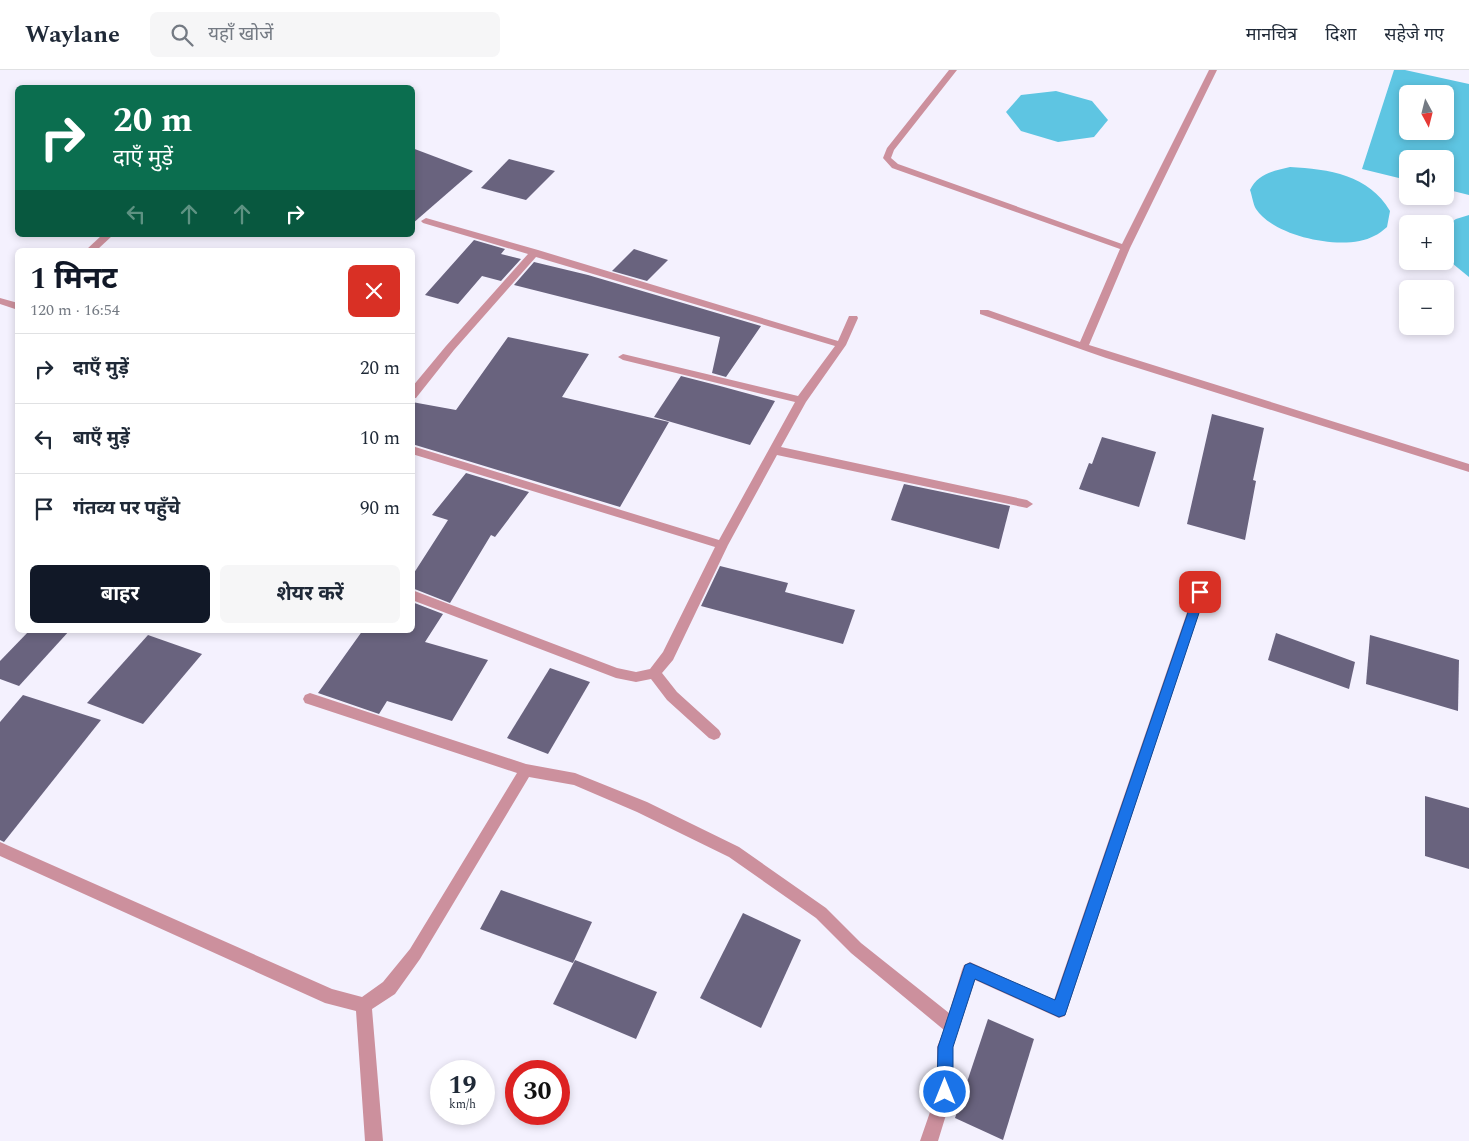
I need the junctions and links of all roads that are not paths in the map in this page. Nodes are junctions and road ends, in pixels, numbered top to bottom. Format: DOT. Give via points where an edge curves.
graph roads {
  1 [pos="953,70"];
  2 [pos="1213,70"];
  3 [pos="426,221"];
  4 [pos="106,237"];
  5 [pos="92,248"];
  6 [pos="1125,248"];
  7 [pos="535,252"];
  8 [pos="0,301"];
  9 [pos="15,306"];
  10 [pos="984,312"];
  11 [pos="853,318"];
  12 [pos="841,345"];
  13 [pos="1083,347"];
  14 [pos="622,357"];
  15 [pos="415,391"];
  16 [pos="802,400"];
  17 [pos="774,450"];
  18 [pos="415,451"];
  19 [pos="1469,468"];
  20 [pos="1027,504"];
  21 [pos="722,545"];
  22 [pos="1200,592"];
  23 [pos="415,596"];
  24 [pos="654,673"];
  25 [pos="310,699"];
  26 [pos="714,734"];
  27 [pos="526,770"];
  28 [pos="0,849"];
  29 [pos="364,1005"];
  30 [pos="953,1027"];
  31 [pos="374,1141"];
  32 [pos="929,1141"];
  1 -- 6 [label="street" via="887,158 895,166"];
  2 -- 6 [label="street"];
  3 -- 7 [label="street"];
  4 -- 5 [label="street"];
  6 -- 13 [label="street"];
  7 -- 12 [label="street"];
  7 -- 15 [label="street"];
  8 -- 9 [label="street"];
  10 -- 13 [label="street"];
  11 -- 12 [label="street"];
  12 -- 16 [label="street"];
  13 -- 19 [label="street"];
  14 -- 16 [label="street"];
  16 -- 17 [label="street"];
  17 -- 20 [label="street"];
  17 -- 21 [label="street"];
  18 -- 21 [label="street"];
  21 -- 24 [label="street" via="668,656"];
  22 -- 30 [label="street" via="1059,1010 970,970"];
  23 -- 24 [label="street" via="616,672 636,677"];
  24 -- 26 [label="street" via="672,696"];
  25 -- 27 [label="street"];
  27 -- 29 [label="street" via="415,954 389,988"];
  27 -- 30 [label="street" via="575,779 642,807 734,852 821,913 856,948"];
  28 -- 29 [label="street" via="331,997"];
  29 -- 31 [label="street"];
  30 -- 32 [label="street" via="945,1047 945,1092"];
}
